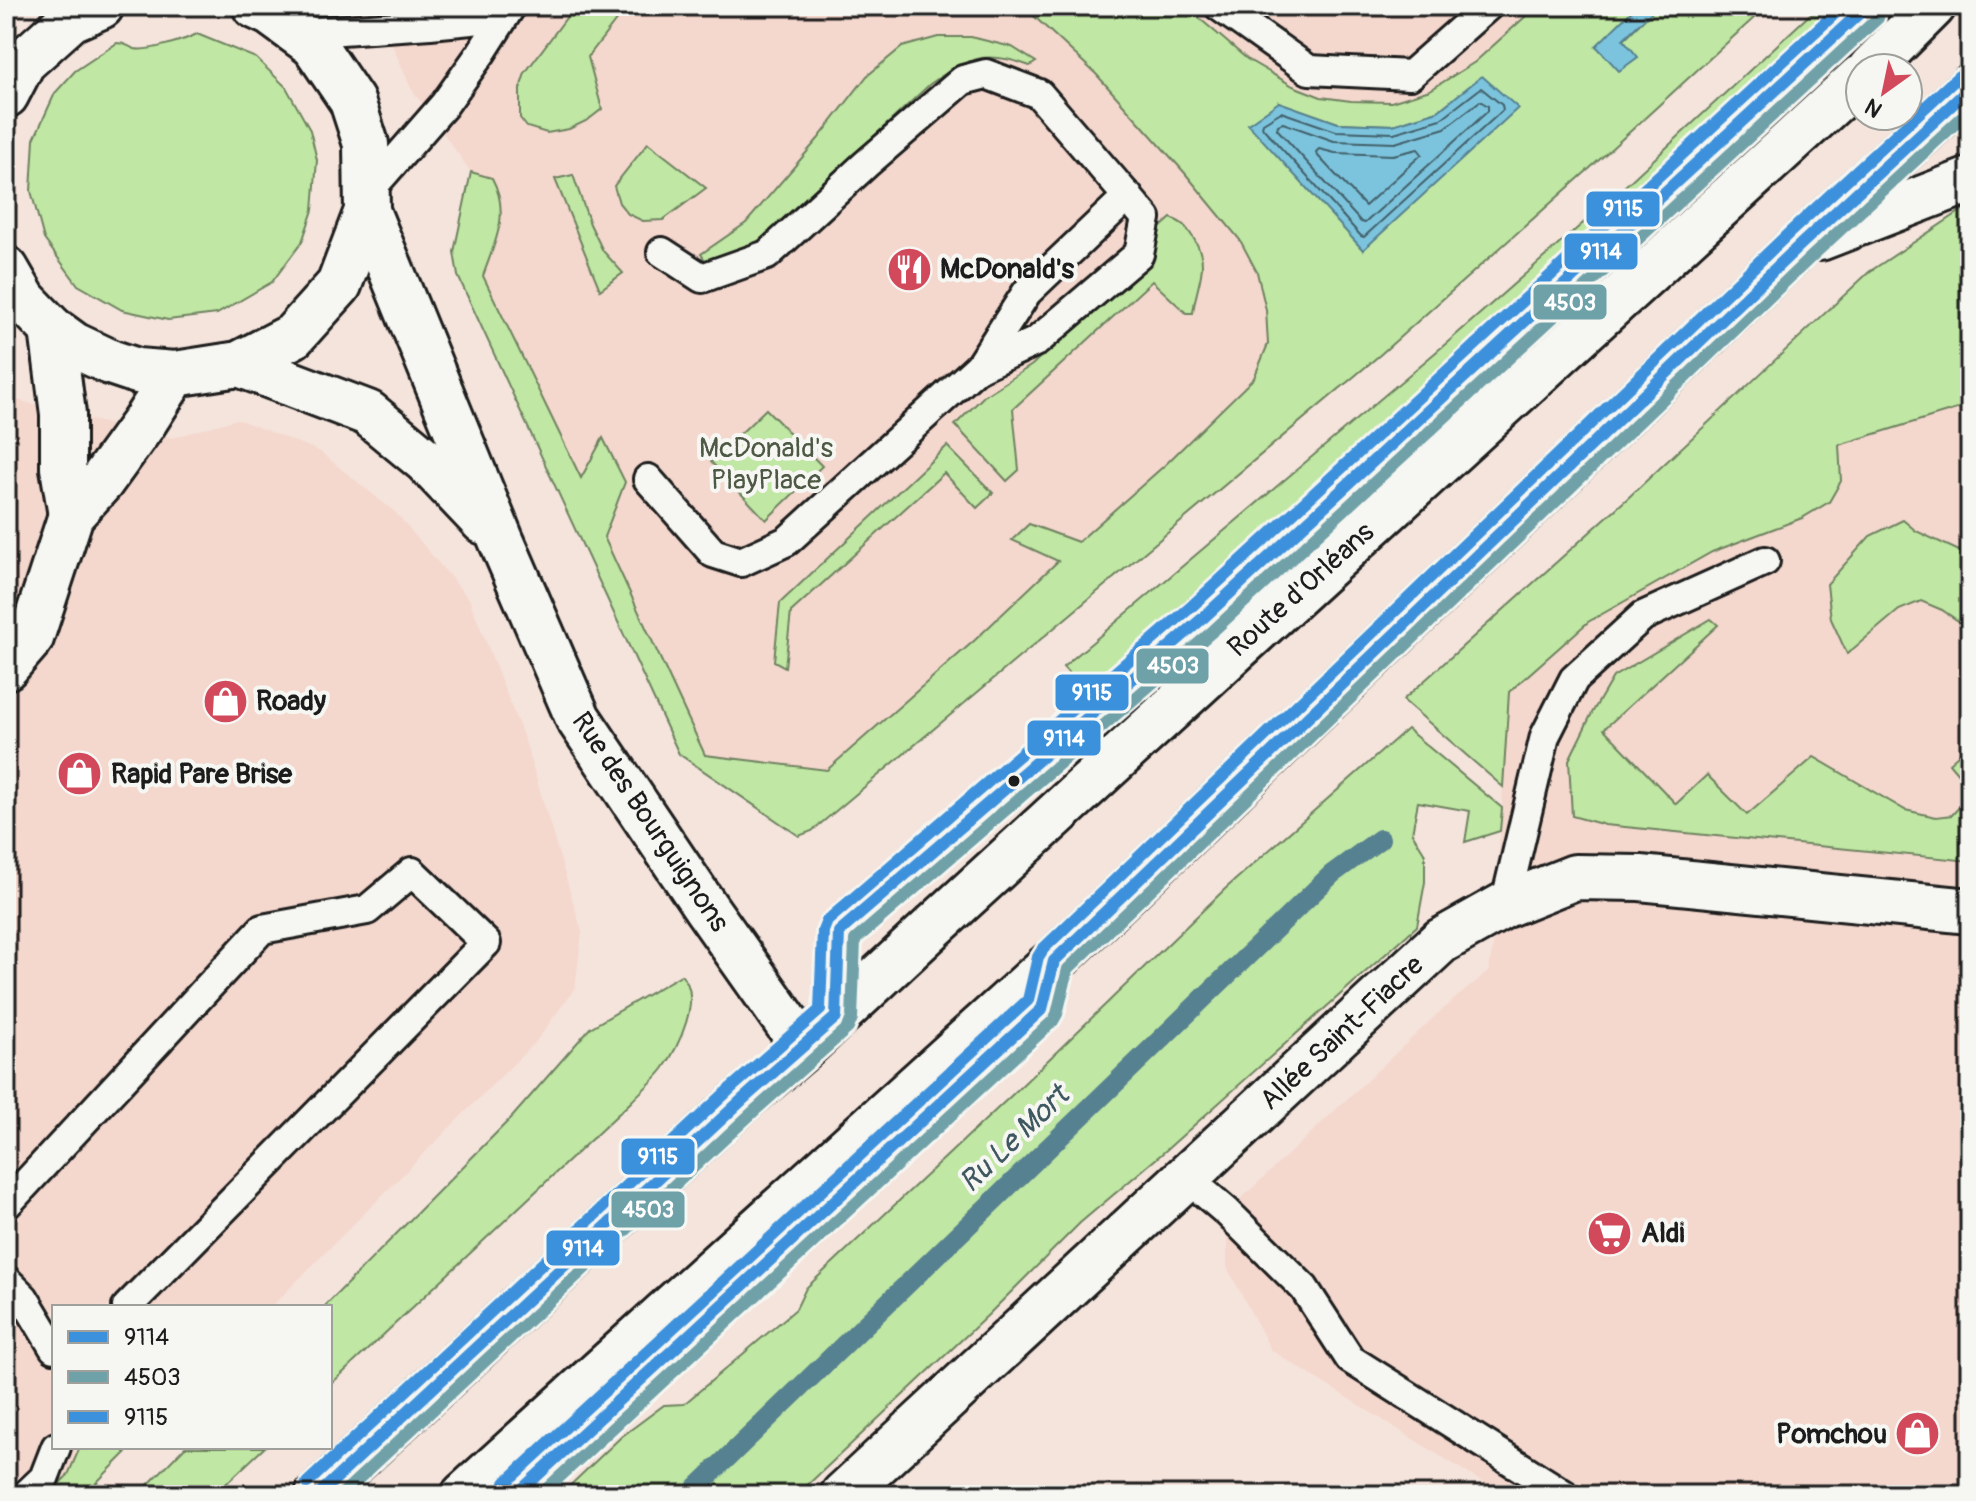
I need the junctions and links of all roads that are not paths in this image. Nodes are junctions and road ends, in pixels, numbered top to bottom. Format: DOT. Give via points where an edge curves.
graph roads {
  1 [pos="1219,6"];
  2 [pos="1488,6"];
  3 [pos="1867,6"];
  4 [pos="1933,6"];
  5 [pos="506,12"];
  6 [pos="272,14"];
  7 [pos="59,25"];
  8 [pos="1887,52"];
  9 [pos="1970,88"];
  10 [pos="1844,93"];
  11 [pos="6,95"];
  12 [pos="1970,180"];
  13 [pos="1128,196"];
  14 [pos="367,202"];
  15 [pos="1799,246"];
  16 [pos="662,252"];
  17 [pos="6,269"];
  18 [pos="52,329"];
  19 [pos="239,364"];
  20 [pos="977,368"];
  21 [pos="175,374"];
  22 [pos="648,479"];
  23 [pos="71,515"];
  24 [pos="501,540"];
  25 [pos="1765,561"];
  26 [pos="6,667"];
  27 [pos="1505,905"];
  28 [pos="1970,911"];
  29 [pos="1054,961"];
  30 [pos="836,1017"];
  31 [pos="804,1047"];
  32 [pos="1186,1177"];
  33 [pos="6,1205"];
  34 [pos="6,1280"];
  35 [pos="129,1305"];
  36 [pos="52,1345"];
  37 [pos="55,1449"];
  38 [pos="26,1495"];
  39 [pos="318,1495"];
  40 [pos="464,1495"];
  41 [pos="516,1495"];
  42 [pos="843,1495"];
  43 [pos="1565,1495"];
  1 -- 2 [label="lane" via="1309,70 1410,75"];
  3 -- 30 [label="lane" via="1203,618 839,932"];
  4 -- 8 [label="main road"];
  5 -- 6 [label="lane" via="430,24"];
  5 -- 14 [label="lane" via="444,105"];
  6 -- 14 [label="main road" via="314,45 352,101 366,144"];
  7 -- 11 [label="main road" via="23,62"];
  9 -- 15 [label="main road"];
  10 -- 30 [label="main road, Route d'Orléans"];
  12 -- 15 [label="main road"];
  13 -- 16 [label="lane" via="1039,94 986,74 963,80 767,255 702,278"];
  13 -- 20 [label="lane" via="1027,292"];
  13 -- 20 [label="lane" via="1146,218 1139,254 1037,341"];
  14 -- 19 [label="main road" via="339,285 293,336"];
  14 -- 24 [label="main road, Rue des Bourguignons"];
  15 -- 29 [label="main road"];
  17 -- 18 [label="main road" via="24,300"];
  18 -- 21 [label="main road" via="110,362"];
  18 -- 23 [label="main road"];
  19 -- 21 [label="main road"];
  19 -- 24 [label="main road, Rue des Bourguignons" via="368,413 426,461"];
  20 -- 22 [label="lane" via="787,541 741,562 713,553"];
  21 -- 23 [label="main road" via="101,482"];
  23 -- 26 [label="main road" via="31,638"];
  24 -- 31 [label="main road, Rue des Bourguignons" via="578,718"];
  25 -- 27 [label="lane" via="1643,616 1574,679 1545,736"];
  27 -- 28 [label="main road, Allée Saint-Fiacre" via="1575,877 1640,878"];
  27 -- 32 [label="main road, Allée Saint-Fiacre" via="1441,941"];
  29 -- 40 [label="main road"];
  29 -- 41 [label="lane" via="1042,1009"];
  30 -- 31 [label="main road, Route d'Orléans"];
  31 -- 39 [label="main road, Route d'Orléans"];
  32 -- 42 [label="main road, Allée Saint-Fiacre"];
  32 -- 43 [label="lane" via="1304,1288 1350,1359"];
  33 -- 35 [label="lane" via="262,929 367,910 412,872 486,943"];
  34 -- 36 [label="lane" via="24,1298"];
  37 -- 38 [label="lane" via="44,1478"];
}
